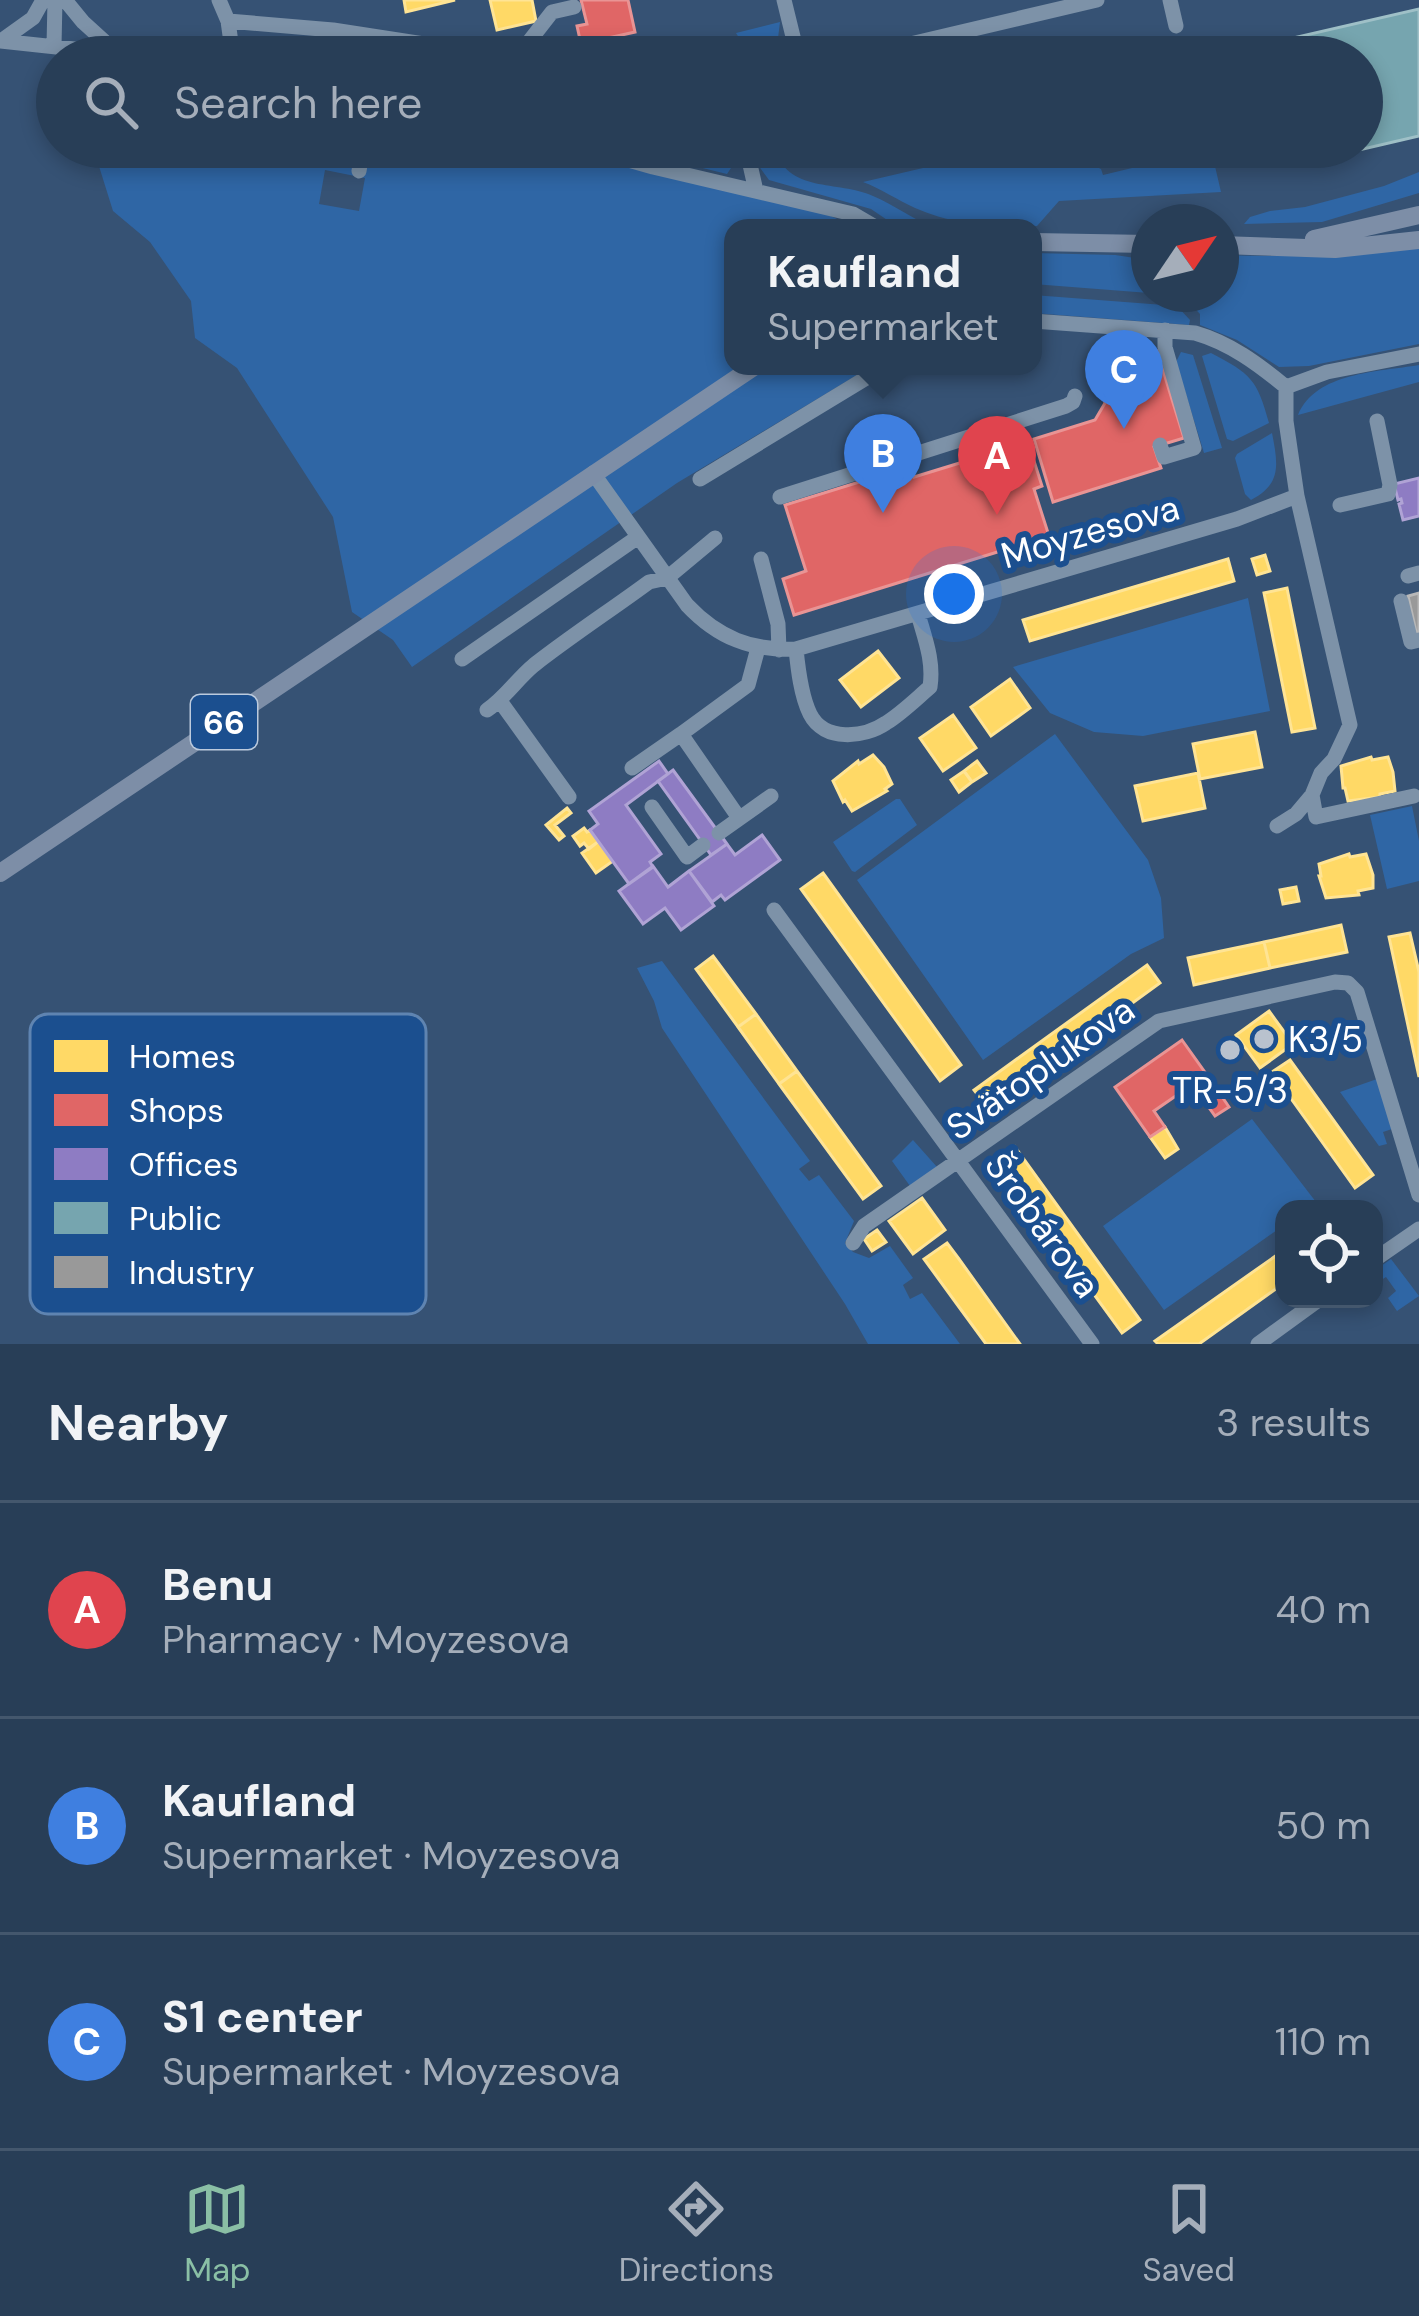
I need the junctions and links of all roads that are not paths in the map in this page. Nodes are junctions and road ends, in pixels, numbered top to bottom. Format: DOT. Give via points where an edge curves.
graph roads {
  1 [pos="43,0"];
  2 [pos="55,0"];
  3 [pos="65,0"];
  4 [pos="219,0"];
  5 [pos="784,0"];
  6 [pos="1096,0"];
  7 [pos="1170,0"];
  8 [pos="574,7"];
  9 [pos="228,21"];
  10 [pos="1176,26"];
  11 [pos="54,36"];
  12 [pos="98,36"];
  13 [pos="230,36"];
  14 [pos="373,36"];
  15 [pos="531,36"];
  16 [pos="793,36"];
  17 [pos="972,36"];
  18 [pos="0,41"];
  19 [pos="36,44"];
  20 [pos="360,168"];
  21 [pos="666,168"];
  22 [pos="751,168"];
  23 [pos="359,171"];
  24 [pos="756,191"];
  25 [pos="1419,215"];
  26 [pos="862,219"];
  27 [pos="1419,240"];
  28 [pos="1042,242"];
  29 [pos="1131,244"];
  30 [pos="1239,245"];
  31 [pos="1280,245"];
  32 [pos="1042,323"];
  33 [pos="1166,330"];
  34 [pos="1419,354"];
  35 [pos="741,375"];
  36 [pos="871,375"];
  37 [pos="1286,387"];
  38 [pos="1075,396"];
  39 [pos="1377,422"];
  40 [pos="1160,445"];
  41 [pos="593,473"];
  42 [pos="700,478"];
  43 [pos="1297,496"];
  44 [pos="780,497"];
  45 [pos="1340,505"];
  46 [pos="638,537"];
  47 [pos="715,538"];
  48 [pos="761,559"];
  49 [pos="668,578"];
  50 [pos="1401,601"];
  51 [pos="918,614"];
  52 [pos="1419,640"];
  53 [pos="758,648"];
  54 [pos="788,649"];
  55 [pos="462,659"];
  56 [pos="681,734"];
  57 [pos="632,768"];
  58 [pos="1312,795"];
  59 [pos="771,796"];
  60 [pos="1414,796"];
  61 [pos="569,797"];
  62 [pos="652,807"];
  63 [pos="739,818"];
  64 [pos="1277,826"];
  65 [pos="719,833"];
  66 [pos="704,845"];
  67 [pos="0,873"];
  68 [pos="773,910"];
  69 [pos="959,1162"];
  70 [pos="1419,1195"];
  71 [pos="1419,1229"];
  72 [pos="853,1243"];
  73 [pos="1383,1254"];
  74 [pos="1308,1308"];
  75 [pos="1092,1344"];
  76 [pos="1258,1344"];
  1 -- 18 [label="street" via="33,18"];
  2 -- 11 [label="street"];
  3 -- 12 [label="street"];
  4 -- 9 [label="street"];
  5 -- 16 [label="street"];
  6 -- 17 [label="street"];
  7 -- 10 [label="street"];
  8 -- 15 [label="street" via="552,12"];
  9 -- 13 [label="street"];
  9 -- 14 [label="street"];
  18 -- 19 [label="street"];
  20 -- 23 [label="street"];
  21 -- 24 [label="street"];
  22 -- 24 [label="street"];
  24 -- 26 [label="street"];
  25 -- 31 [label="main road"];
  27 -- 31 [label="main road"];
  28 -- 29 [label="main road"];
  30 -- 31 [label="main road"];
  32 -- 33 [label="street"];
  33 -- 37 [label="street" via="1219,340"];
  33 -- 40 [label="street" via="1194,448 1164,457"];
  34 -- 37 [label="street"];
  35 -- 41 [label="main road, 66"];
  36 -- 42 [label="street"];
  37 -- 43 [label="street"];
  38 -- 44 [label="street" via="1066,406"];
  39 -- 45 [label="street" via="1388,494"];
  41 -- 46 [label="street, Moyzesova"];
  41 -- 67 [label="main road, 66"];
  43 -- 51 [label="street, Moyzesova"];
  43 -- 58 [label="street" via="1350,725"];
  46 -- 49 [label="street, Moyzesova"];
  46 -- 55 [label="street"];
  47 -- 49 [label="street"];
  48 -- 54 [label="street"];
  49 -- 53 [label="street, Moyzesova" via="704,622"];
  49 -- 61 [label="street" via="649,582 534,665 494,705"];
  50 -- 52 [label="street" via="1411,642"];
  51 -- 54 [label="street, Moyzesova"];
  51 -- 54 [label="street" via="930,687 863,734 825,730 811,716"];
  53 -- 54 [label="street, Moyzesova"];
  53 -- 56 [label="street" via="748,685"];
  56 -- 57 [label="street"];
  56 -- 63 [label="street"];
  58 -- 60 [label="street" via="1316,817"];
  58 -- 64 [label="street"];
  59 -- 63 [label="street"];
  62 -- 66 [label="street" via="687,857"];
  63 -- 65 [label="street"];
  68 -- 69 [label="street, Šrobárova"];
  69 -- 70 [label="street, Svätoplukova" via="1159,1021 1335,982 1357,992"];
  69 -- 72 [label="street, Svätoplukova" via="865,1226"];
  69 -- 75 [label="street, Šrobárova"];
  71 -- 73 [label="street"];
  74 -- 76 [label="street"];
}
